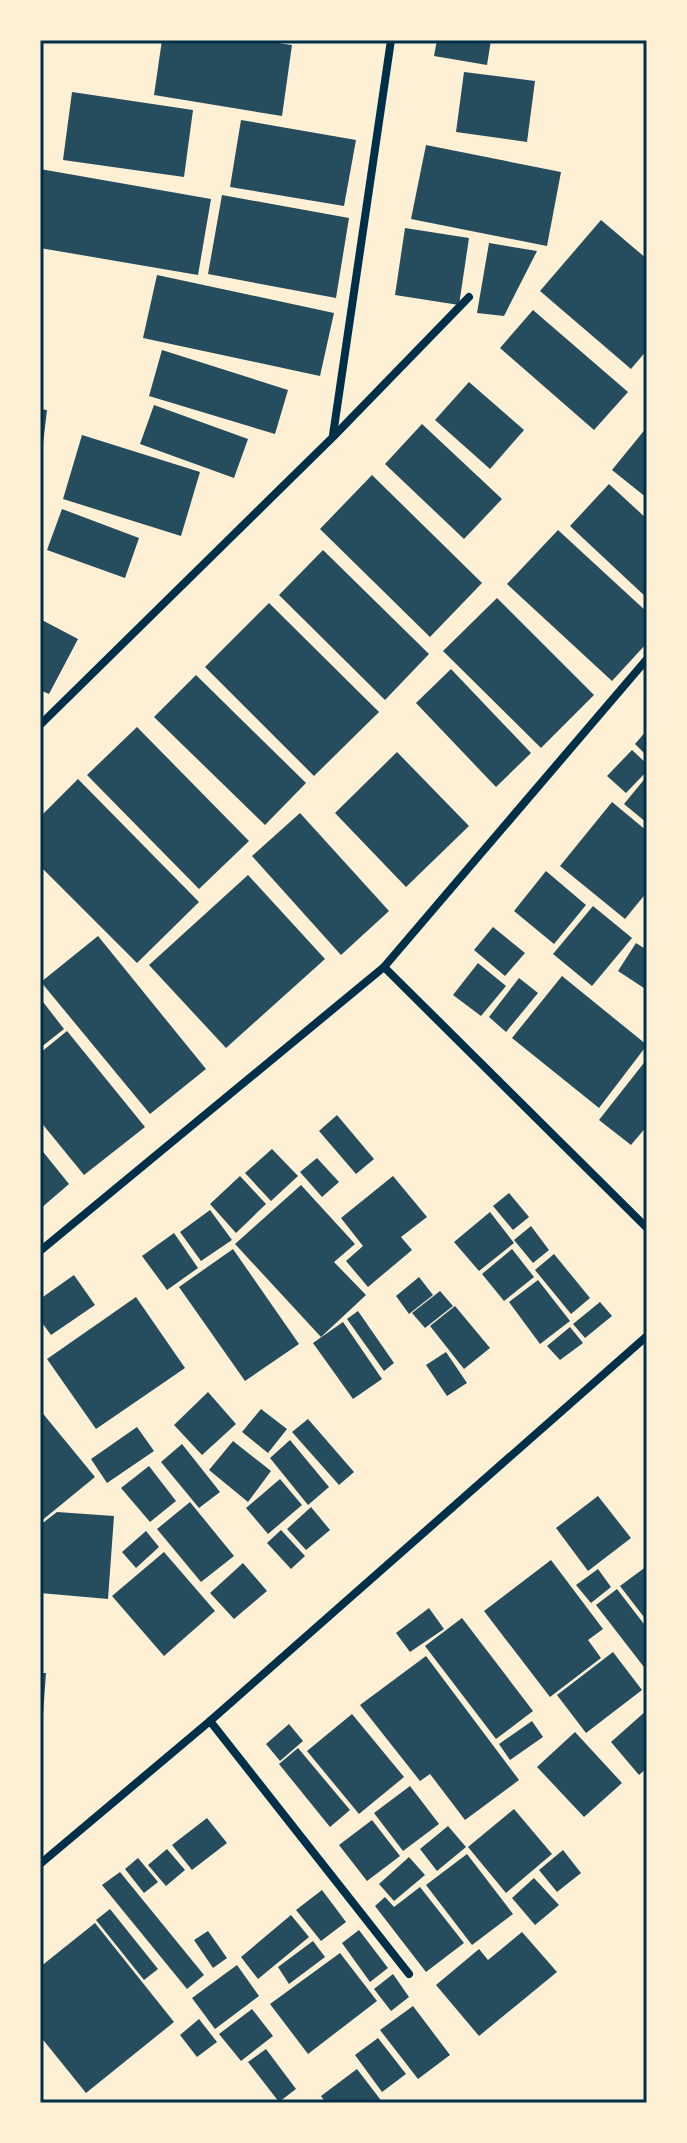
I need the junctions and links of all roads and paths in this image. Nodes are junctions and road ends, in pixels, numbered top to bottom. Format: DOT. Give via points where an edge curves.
graph roads {
  1 [pos="391,40"];
  2 [pos="469,297"];
  3 [pos="333,437"];
  4 [pos="647,659"];
  5 [pos="40,725"];
  6 [pos="384,967"];
  7 [pos="647,1228"];
  8 [pos="40,1251"];
  9 [pos="647,1336"];
  10 [pos="210,1721"];
  11 [pos="40,1864"];
  12 [pos="409,1974"];
  1 -- 3 [label="street"];
  2 -- 3 [label="street"];
  3 -- 5 [label="street"];
  4 -- 6 [label="street"];
  6 -- 7 [label="street"];
  6 -- 8 [label="street"];
  9 -- 10 [label="street"];
  10 -- 11 [label="street"];
  10 -- 12 [label="street"];
}
